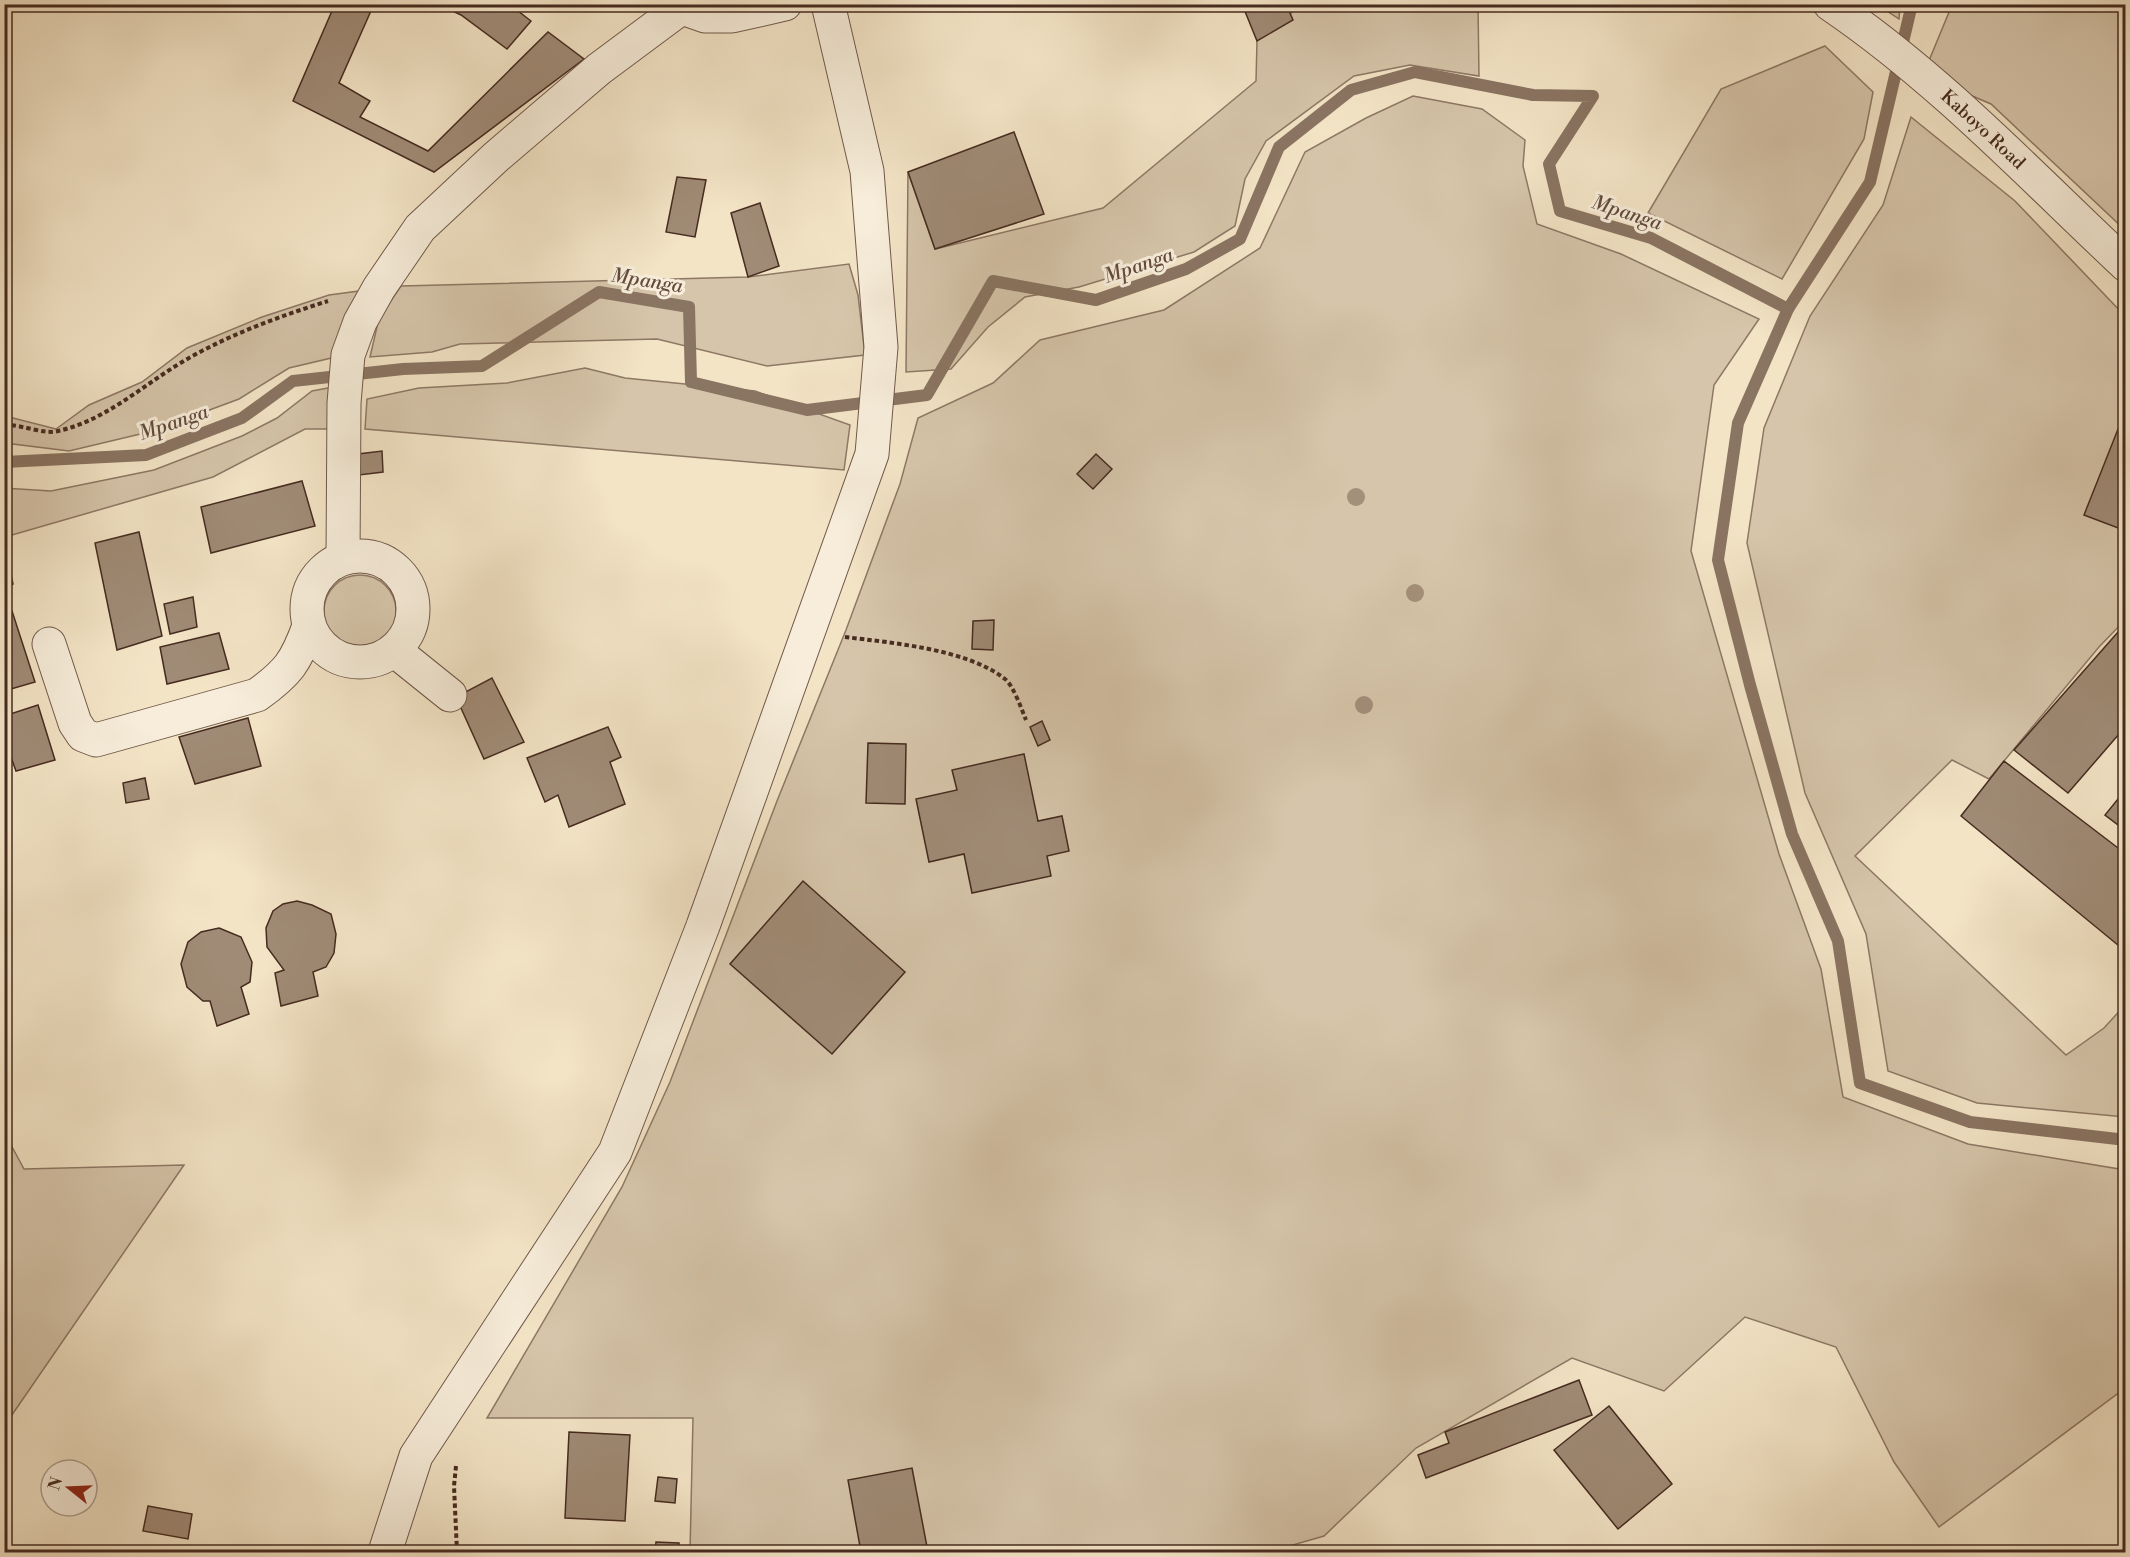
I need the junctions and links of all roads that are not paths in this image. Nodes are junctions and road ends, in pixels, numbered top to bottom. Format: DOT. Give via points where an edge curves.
graph roads {
  1 [pos="785,4"];
  2 [pos="828,4"];
  3 [pos="1830,4"];
  4 [pos="676,7"];
  5 [pos="2126,265"];
  6 [pos="343,558"];
  7 [pos="309,626"];
  8 [pos="49,644"];
  9 [pos="394,650"];
  10 [pos="450,695"];
  11 [pos="385,1552"];
  1 -- 4 [label="street" via="732,16 705,16"];
  2 -- 11 [label="street" via="867,171 881,347 872,454 703,926 615,1152 416,1456"];
  3 -- 5 [label="street, Kaboyo Road" via="1940,89"];
  4 -- 6 [label="street" via="496,157 420,228 379,288 348,355"];
  6 -- 7 [label="street" via="325,569 312,585 306,605"];
  6 -- 9 [label="street" via="364,555 385,561 401,574 412,593 413,614 407,634"];
  7 -- 8 [label="street" via="299,653 279,679 256,695 96,740 83,735 75,723"];
  7 -- 9 [label="street" via="319,644 336,657 356,663 376,660"];
  9 -- 10 [label="street"];
}
